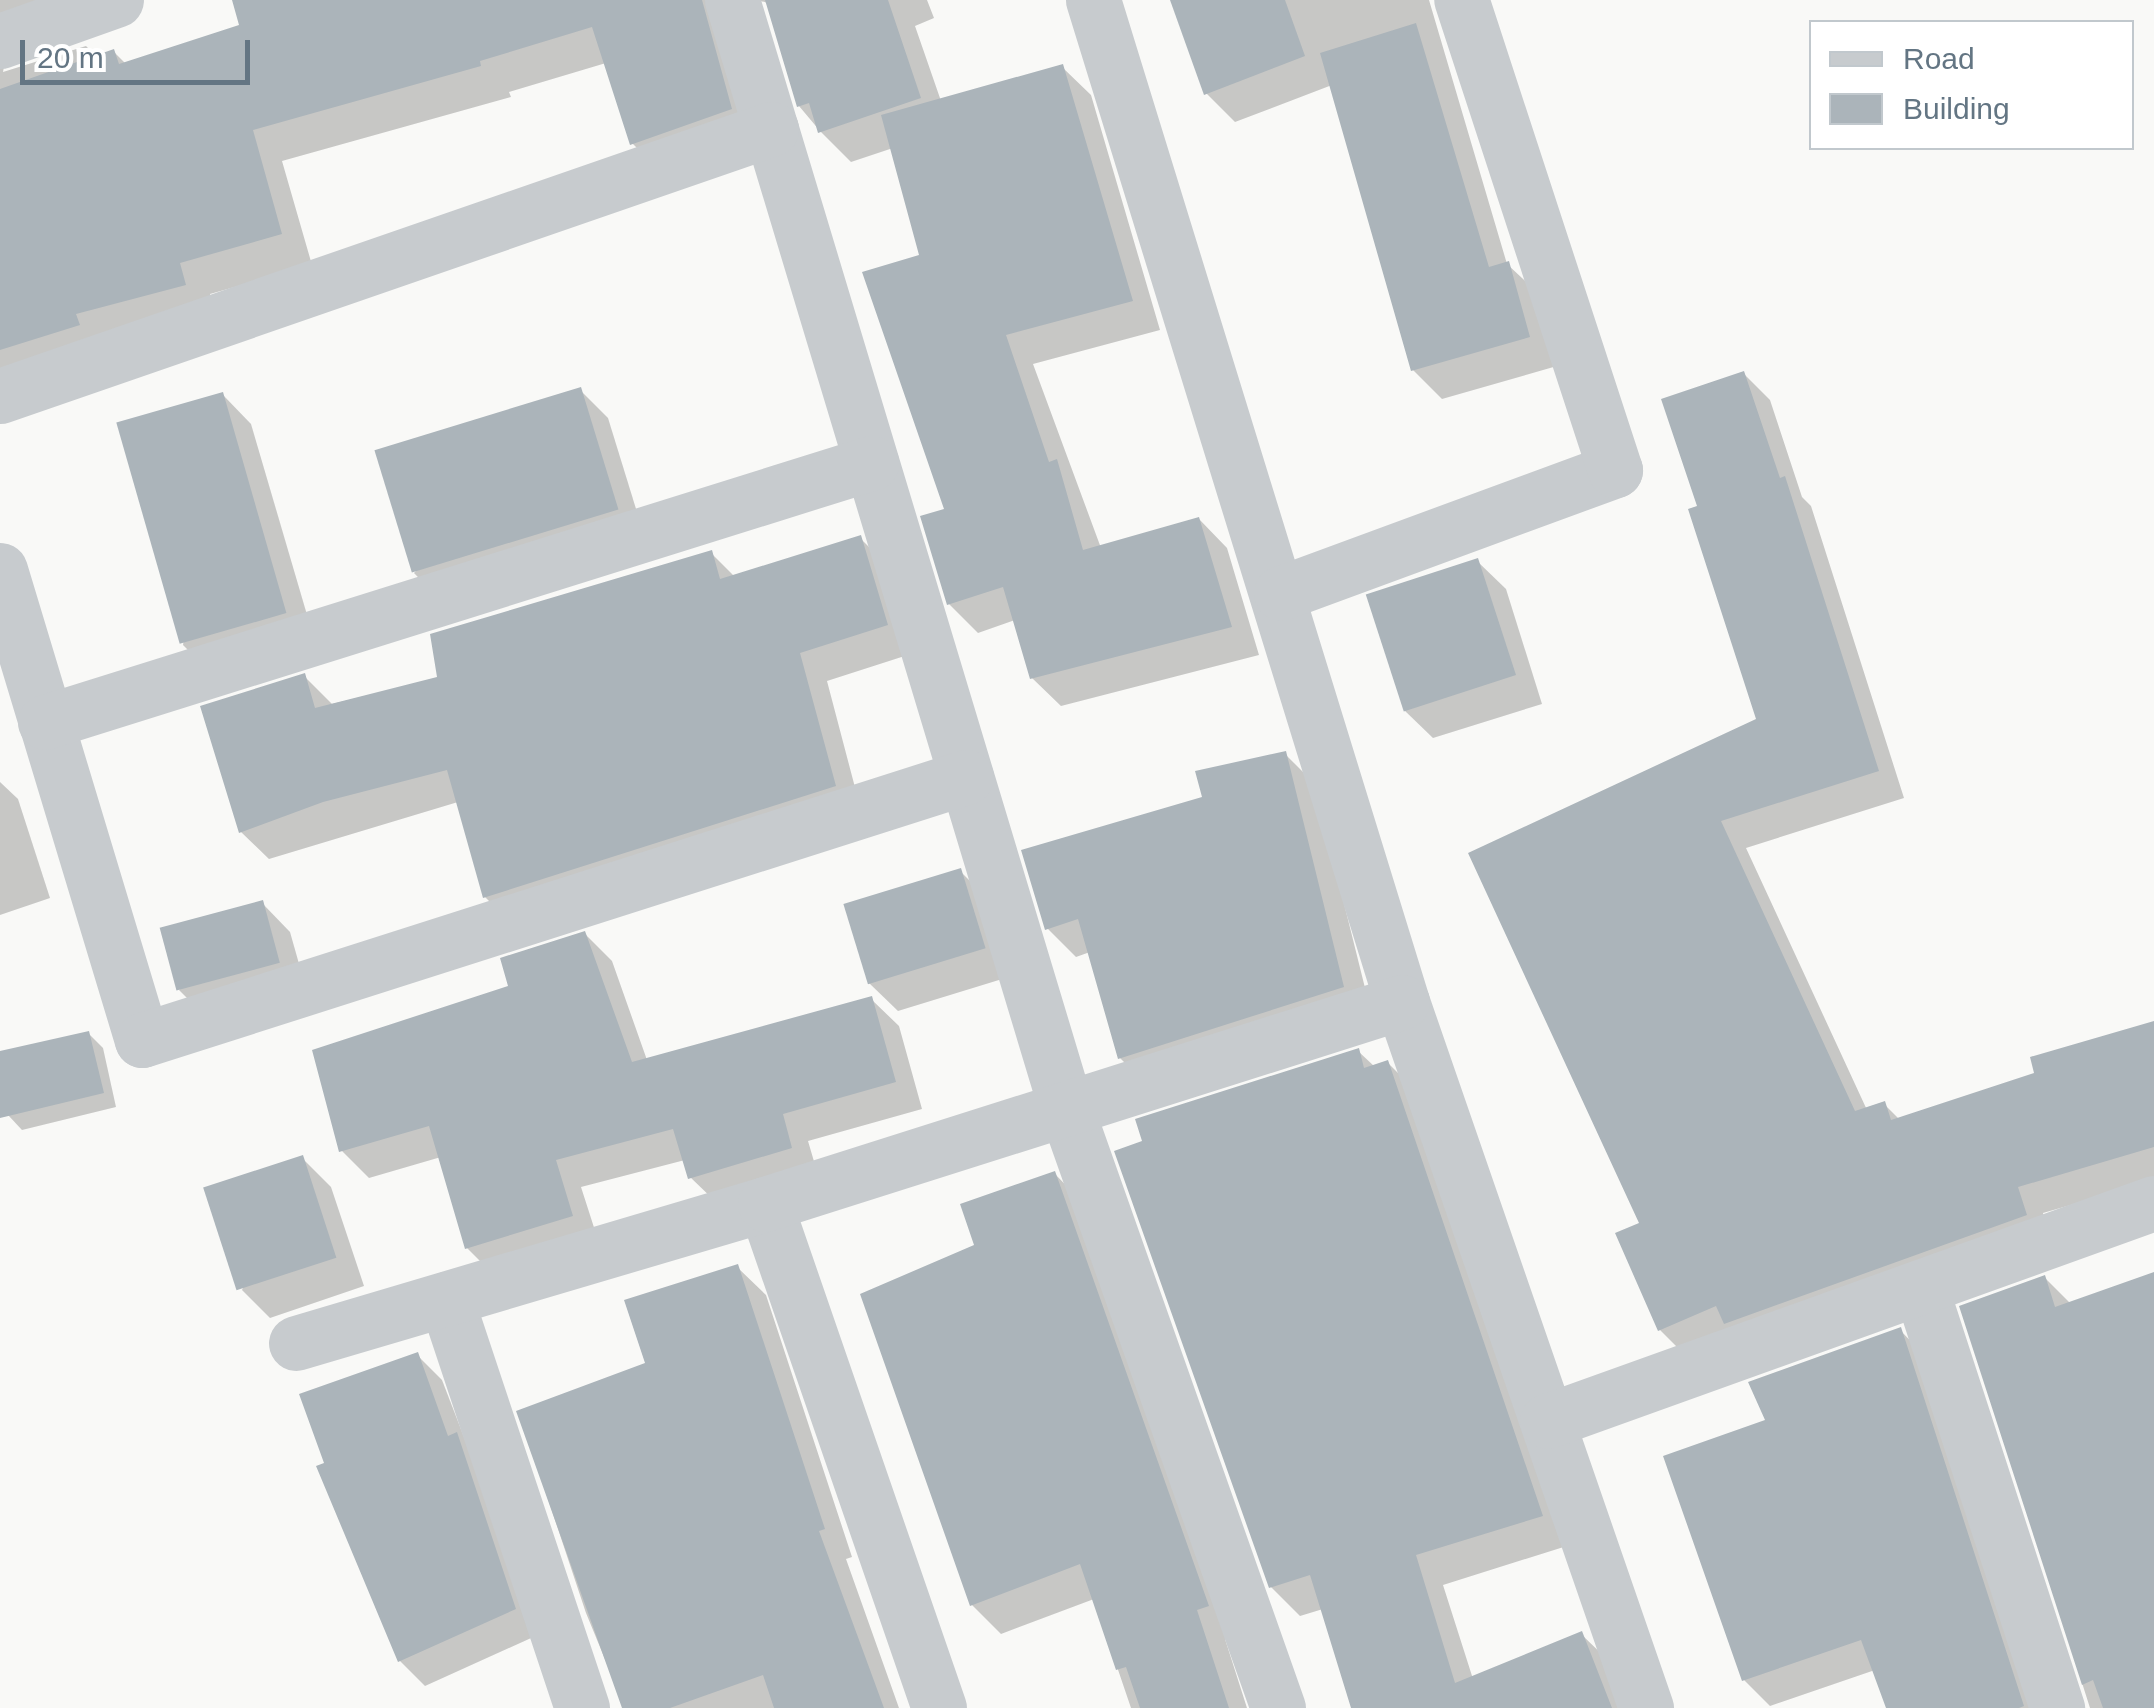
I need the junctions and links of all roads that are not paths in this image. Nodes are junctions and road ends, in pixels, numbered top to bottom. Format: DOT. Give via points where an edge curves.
graph roads {
  1 [pos="116,0"];
  2 [pos="732,0"];
  3 [pos="1093,0"];
  4 [pos="1461,0"];
  5 [pos="0,41"];
  6 [pos="771,129"];
  7 [pos="0,396"];
  8 [pos="871,463"];
  9 [pos="0,570"];
  10 [pos="1281,592"];
  11 [pos="44,722"];
  12 [pos="966,777"];
  13 [pos="1402,1002"];
  14 [pos="1067,1111"];
  15 [pos="2154,1202"];
  16 [pos="766,1204"];
  17 [pos="1922,1289"];
  18 [pos="446,1299"];
  19 [pos="296,1343"];
  20 [pos="1547,1421"];
  21 [pos="582,1708"];
  22 [pos="939,1708"];
  23 [pos="1278,1708"];
  24 [pos="1646,1708"];
  25 [pos="2057,1708"];
  1 -- 5 [label="street"];
  2 -- 6 [label="street"];
  3 -- 10 [label="street"];
  4 -- 10 [label="street" via="1616,470"];
  6 -- 7 [label="street"];
  6 -- 8 [label="street"];
  8 -- 11 [label="street"];
  8 -- 12 [label="street"];
  9 -- 11 [label="street"];
  10 -- 13 [label="street"];
  11 -- 12 [label="street" via="142,1040"];
  12 -- 14 [label="street"];
  13 -- 14 [label="street"];
  13 -- 20 [label="street"];
  14 -- 16 [label="street"];
  14 -- 23 [label="street"];
  15 -- 17 [label="street"];
  16 -- 18 [label="street"];
  16 -- 22 [label="street"];
  17 -- 20 [label="street"];
  17 -- 25 [label="street"];
  18 -- 19 [label="street"];
  18 -- 21 [label="street"];
  20 -- 24 [label="street"];
}
